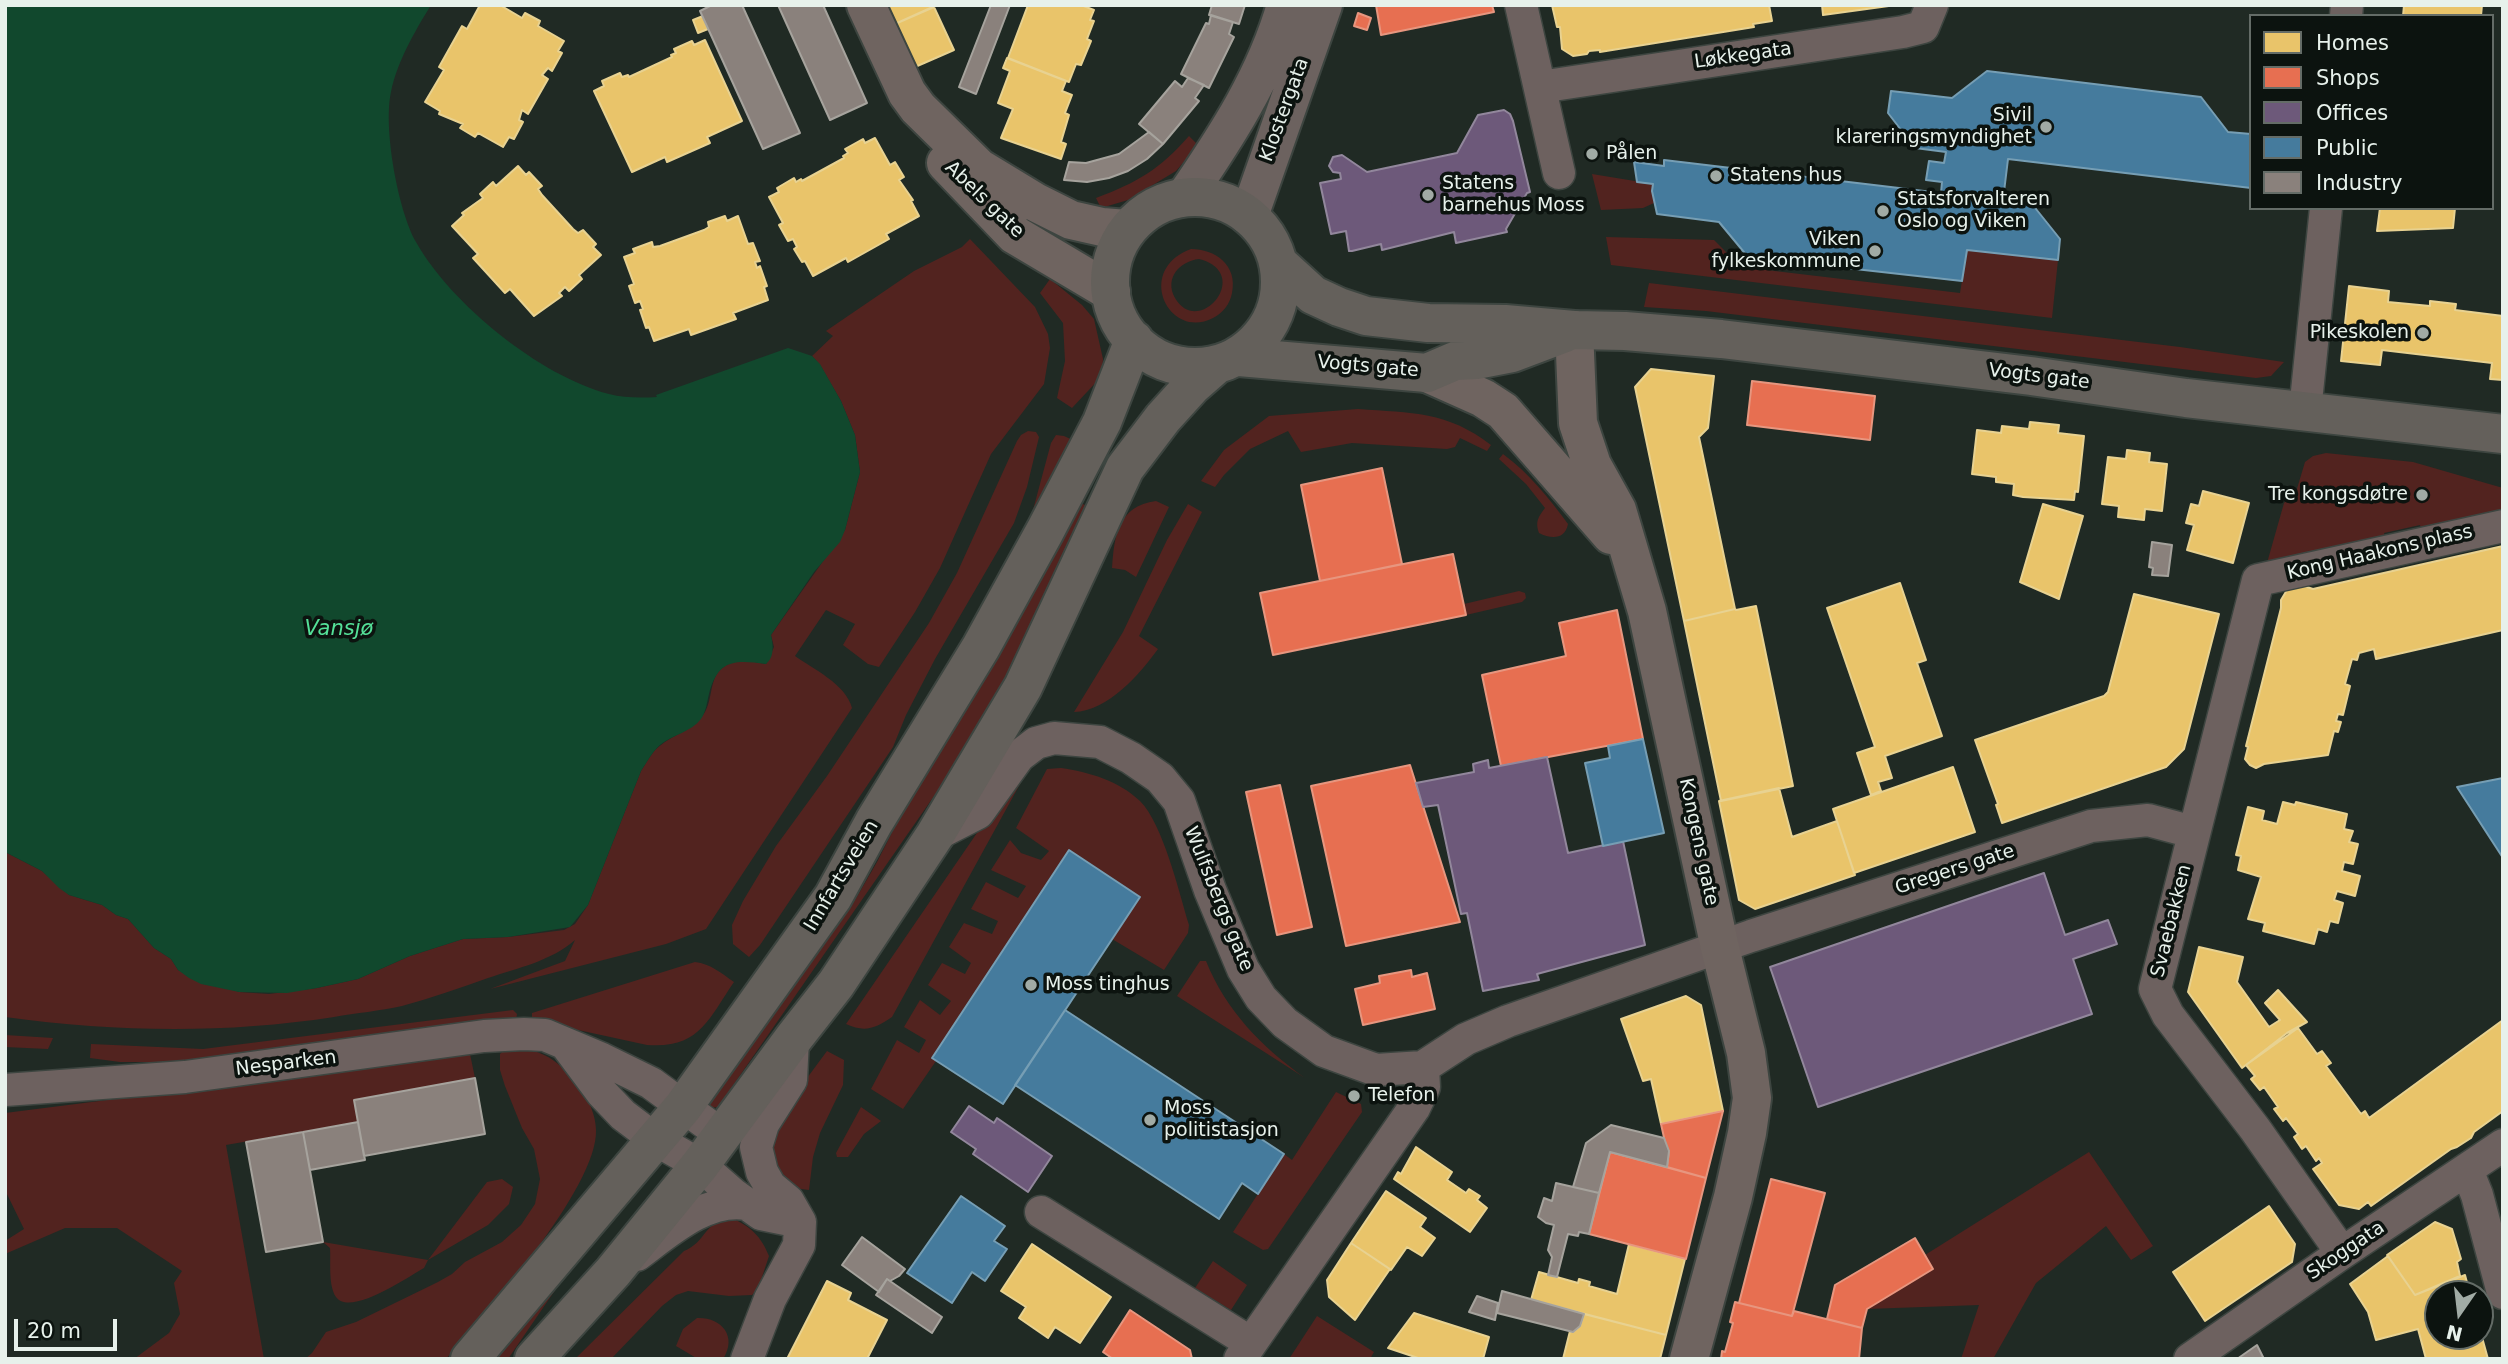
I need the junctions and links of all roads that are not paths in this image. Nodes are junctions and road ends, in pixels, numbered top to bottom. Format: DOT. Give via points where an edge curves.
graph roads {
  1 [pos="866,5"];
  2 [pos="1286,5"];
  3 [pos="1323,5"];
  4 [pos="1521,5"];
  5 [pos="1932,5"];
  6 [pos="1540,87"];
  7 [pos="918,108"];
  8 [pos="1559,173"];
  9 [pos="1185,197"];
  10 [pos="2326,210"];
  11 [pos="1249,216"];
  12 [pos="1127,229"];
  13 [pos="1279,264"];
  14 [pos="1111,292"];
  15 [pos="1574,330"];
  16 [pos="1134,341"];
  17 [pos="1228,361"];
  18 [pos="1427,373"];
  19 [pos="2305,411"];
  20 [pos="2503,434"];
  21 [pos="2503,526"];
  22 [pos="1634,564"];
  23 [pos="2258,580"];
  24 [pos="2193,832"];
  25 [pos="935,835"];
  26 [pos="1720,948"];
  27 [pos="793,1038"];
  28 [pos="565,1044"];
  29 [pos="1423,1067"];
  30 [pos="5,1090"];
  31 [pos="683,1107"];
  32 [pos="656,1140"];
  33 [pos="2503,1146"];
  34 [pos="711,1150"];
  35 [pos="2467,1170"];
  36 [pos="747,1204"];
  37 [pos="1041,1212"];
  38 [pos="799,1233"];
  39 [pos="2342,1253"];
  40 [pos="613,1272"];
  41 [pos="2503,1293"];
  42 [pos="1246,1351"];
  43 [pos="470,1359"];
  44 [pos="534,1359"];
  45 [pos="747,1359"];
  46 [pos="1689,1359"];
  47 [pos="2190,1359"];
  1 -- 7 [label="street, Abels gate" via="906,93"];
  2 -- 9 [label="main road, Klostergata" via="1254,87"];
  3 -- 11 [label="main road, Klostergata"];
  4 -- 6 [label="street"];
  5 -- 6 [label="street, Løkkegata" via="1923,27"];
  6 -- 8 [label="street"];
  7 -- 12 [label="street, Abels gate" via="979,168 1035,202 1071,220"];
  7 -- 14 [label="street, Abels gate" via="942,158 1006,226"];
  9 -- 11 [label="highway" via="1205,196"];
  9 -- 12 [label="highway" via="1148,210"];
  10 -- 19 [label="street"];
  11 -- 13 [label="highway" via="1270,240"];
  12 -- 14 [label="highway" via="1114,254"];
  13 -- 15 [label="highway, Vogts gate" via="1313,295 1366,316"];
  13 -- 17 [label="highway" via="1279,299 1270,322 1256,343"];
  14 -- 16 [label="highway" via="1113,307"];
  15 -- 18 [label="highway, Vogts gate" via="1513,353 1455,361"];
  15 -- 19 [label="highway, Vogts gate" via="1721,339"];
  15 -- 22 [label="street, Kongens gate" via="1578,423 1592,465 1617,510"];
  16 -- 17 [label="highway" via="1165,362 1190,368"];
  16 -- 31 [label="highway, Innfartsveien" via="1102,422 981,648 833,897"];
  17 -- 18 [label="highway, Vogts gate"];
  17 -- 25 [label="highway" via="1192,386 1125,468 1023,687"];
  18 -- 22 [label="street" via="1503,411"];
  19 -- 20 [label="highway, Vogts gate"];
  21 -- 23 [label="street, Kong Haakons plass"];
  22 -- 26 [label="street, Kongens gate"];
  23 -- 24 [label="street, Svaebakken"];
  24 -- 26 [label="street, Gregers gate" via="2148,820 2091,825"];
  24 -- 39 [label="street, Svaebakken" via="2155,989 2168,1015"];
  25 -- 27 [label="highway" via="836,984"];
  25 -- 29 [label="street, Wulfsbergs gate" via="978,813 1019,756 1036,743 1054,738 1100,742 1160,778 1179,801 1243,969 1261,998 1285,1023 1324,1051 1376,1070"];
  26 -- 29 [label="street, Wulfsbergs gate" via="1508,1021 1466,1039"];
  26 -- 46 [label="street, Kongens gate" via="1752,1098 1733,1197"];
  27 -- 34 [label="highway"];
  27 -- 38 [label="street" via="790,1080 763,1124 756,1147 762,1172 788,1201"];
  28 -- 30 [label="street, Nesparken" via="545,1035 484,1036 185,1077"];
  28 -- 31 [label="street, Nesparken" via="651,1083"];
  28 -- 32 [label="street, Nesparken" via="622,1115"];
  29 -- 42 [label="street" via="1424,1087 1414,1108"];
  31 -- 32 [label="highway, Innfartsveien"];
  31 -- 34 [label="street, Nesparken"];
  32 -- 34 [label="street, Nesparken"];
  32 -- 43 [label="highway, Innfartsveien"];
  33 -- 35 [label="street, Skoggata"];
  34 -- 36 [label="street, Nesparken"];
  34 -- 40 [label="highway"];
  35 -- 39 [label="street, Skoggata"];
  35 -- 41 [label="street"];
  36 -- 38 [label="street, Nesparken"];
  36 -- 40 [label="street" via="715,1205 701,1212"];
  37 -- 42 [label="street"];
  38 -- 45 [label="street"];
  39 -- 47 [label="street, Skoggata"];
  40 -- 44 [label="highway"];
}
